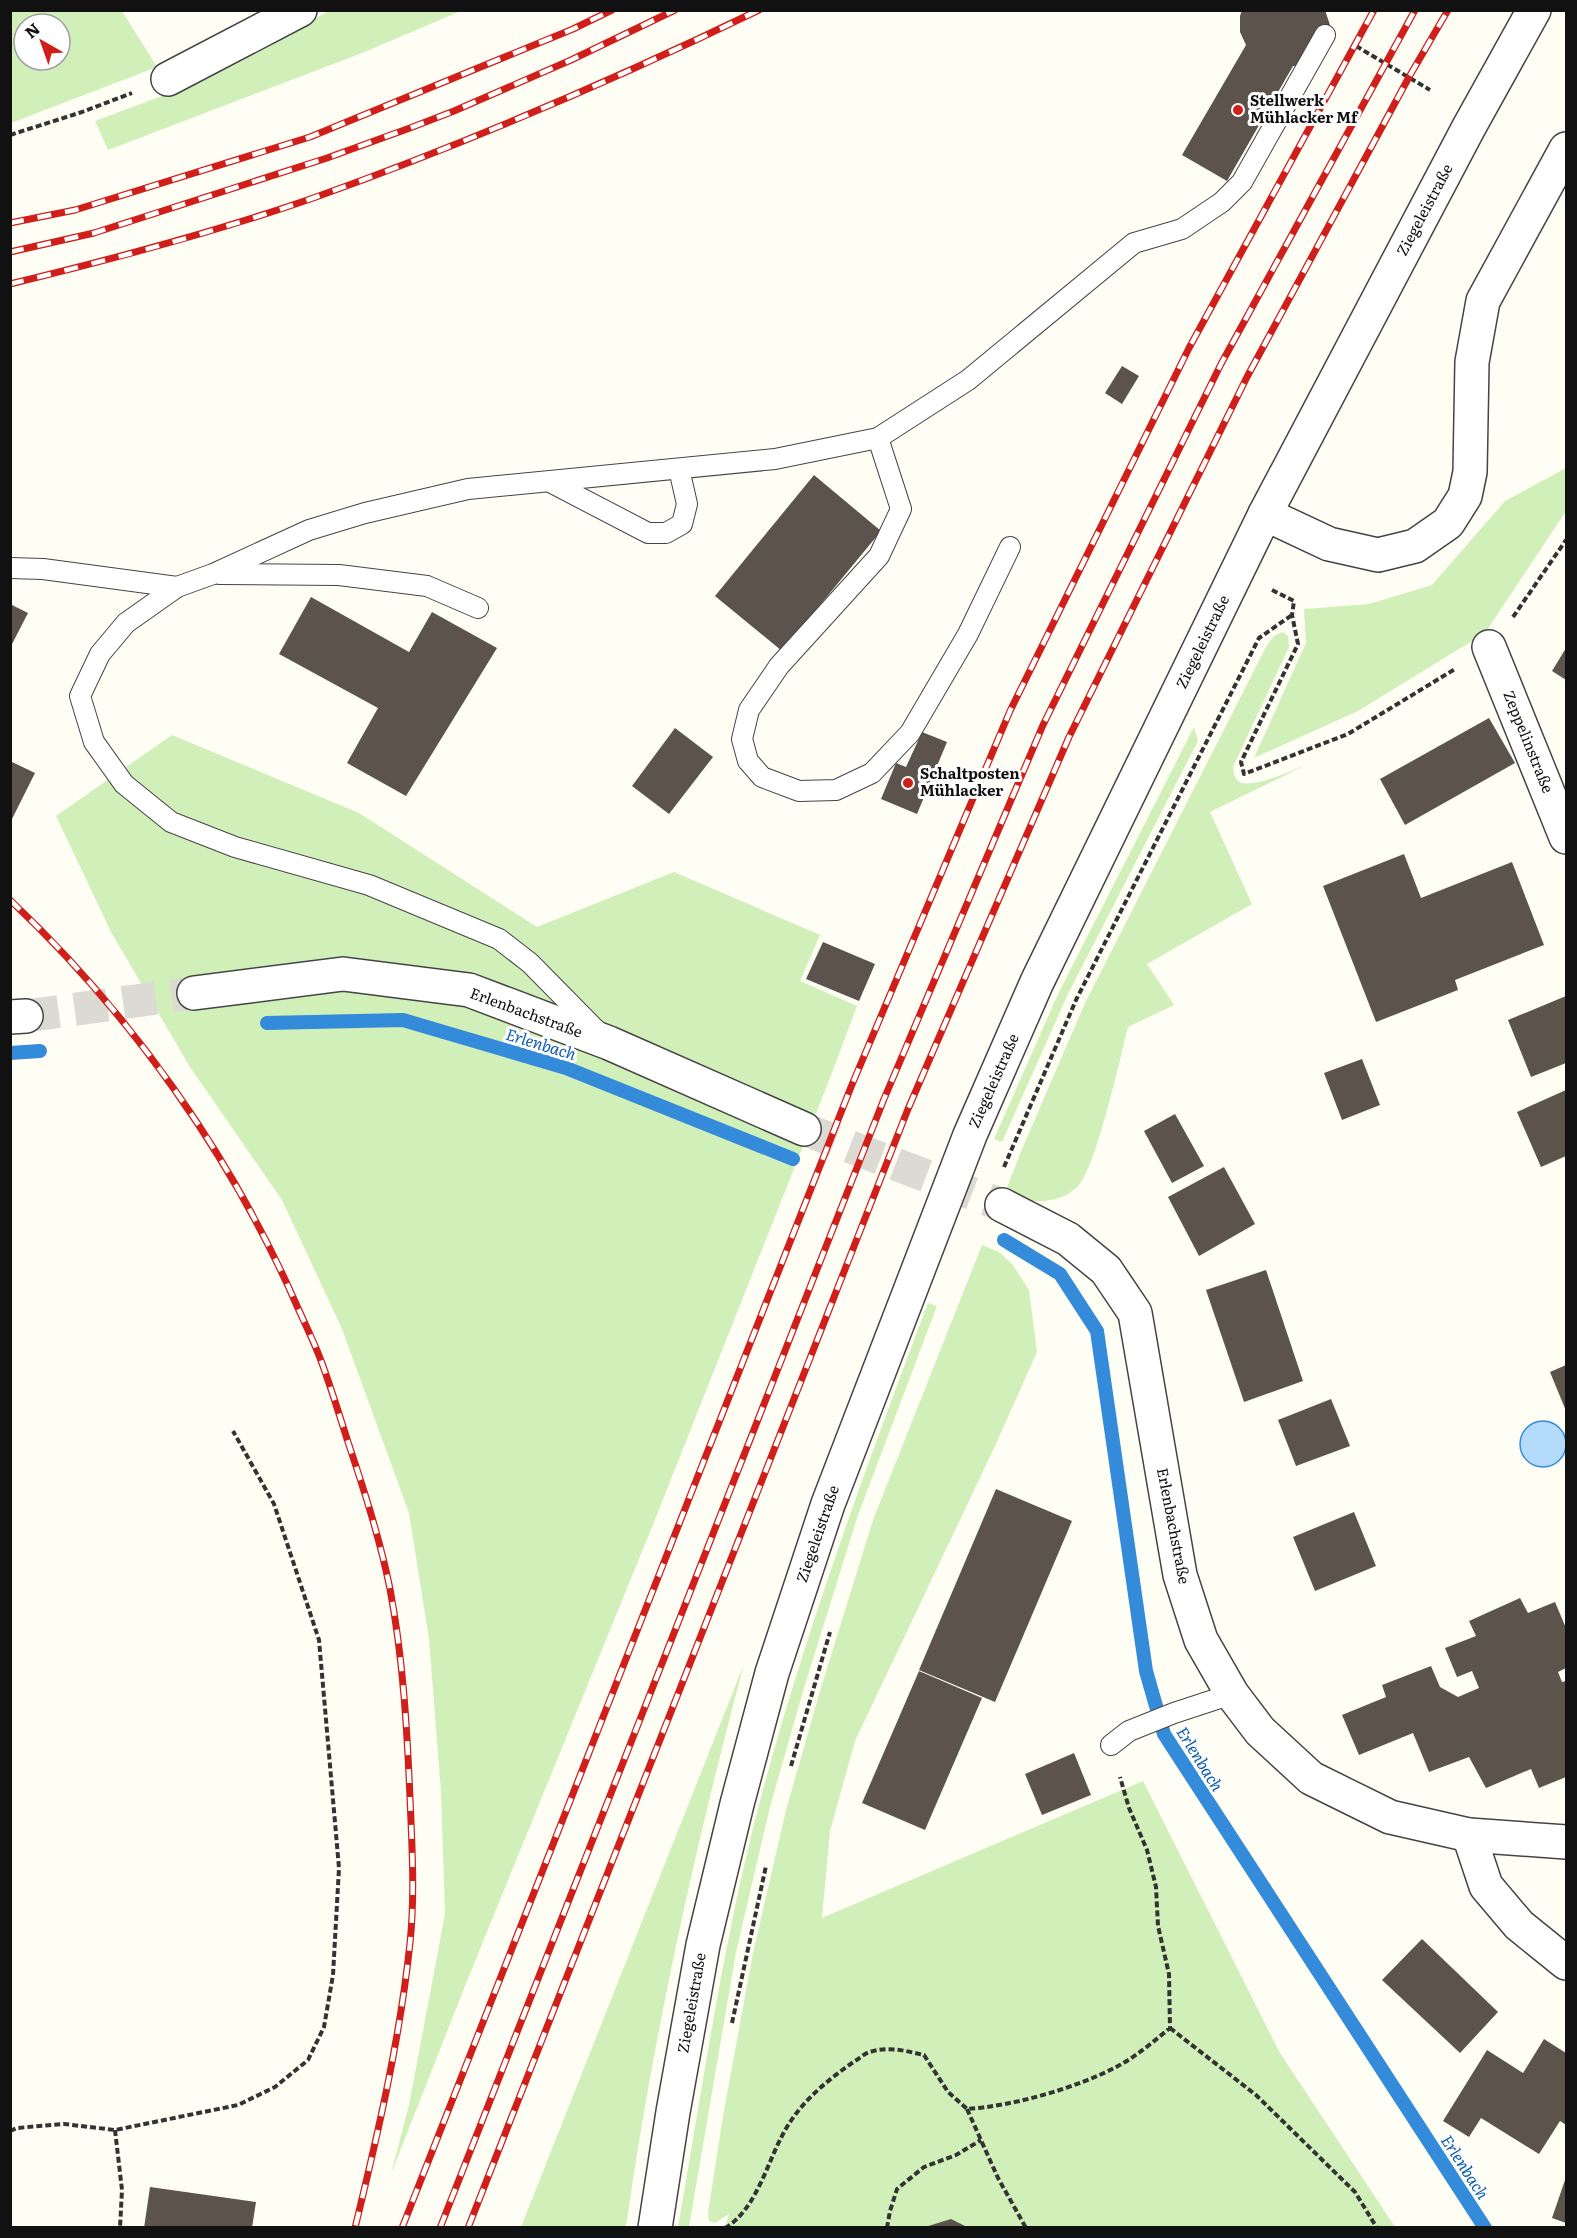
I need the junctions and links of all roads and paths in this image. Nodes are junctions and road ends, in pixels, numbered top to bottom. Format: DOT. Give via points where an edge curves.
graph roads {
  1 [pos="300,10"];
  2 [pos="1534,10"];
  3 [pos="1325,35"];
  4 [pos="168,79"];
  5 [pos="1430,90"];
  6 [pos="10,135"];
  7 [pos="1566,149"];
  8 [pos="878,438"];
  9 [pos="679,469"];
  10 [pos="552,483"];
  11 [pos="1265,514"];
  12 [pos="1566,540"];
  13 [pos="1010,547"];
  14 [pos="10,568"];
  15 [pos="1237,573"];
  16 [pos="213,574"];
  17 [pos="177,587"];
  18 [pos="478,608"];
  19 [pos="1292,615"];
  20 [pos="1490,647"];
  21 [pos="1566,837"];
  22 [pos="195,993"];
  23 [pos="609,1043"];
  24 [pos="804,1130"];
  25 [pos="1001,1191"];
  26 [pos="233,1431"];
  27 [pos="832,1626"];
  28 [pos="1232,1694"];
  29 [pos="1111,1745"];
  30 [pos="791,1767"];
  31 [pos="1469,1835"];
  32 [pos="1566,1842"];
  33 [pos="766,1865"];
  34 [pos="1566,1963"];
  35 [pos="1170,2028"];
  36 [pos="730,2034"];
  37 [pos="967,2109"];
  38 [pos="116,2130"];
  39 [pos="10,2131"];
  40 [pos="981,2140"];
  41 [pos="120,2228"];
  42 [pos="655,2228"];
  43 [pos="726,2228"];
  44 [pos="887,2228"];
  45 [pos="1026,2228"];
  46 [pos="1377,2228"];
  1 -- 4 [label="street"];
  2 -- 11 [label="street, Ziegeleistraße"];
  3 -- 5 [label="path" via="1355,45"];
  3 -- 8 [label="lane" via="1242,182 1222,202 1182,229 1134,243 968,380"];
  4 -- 6 [label="path"];
  7 -- 11 [label="street" via="1483,301 1472,362 1470,472 1465,496 1448,523 1415,546 1378,555 1329,544"];
  8 -- 9 [label="lane" via="774,459"];
  8 -- 13 [label="lane" via="900,509 879,556 779,666 749,710 742,739 748,761 762,777 799,791 836,790 872,773 910,733 968,634"];
  9 -- 10 [label="lane"];
  9 -- 10 [label="lane" via="687,504 682,524 666,533 648,533"];
  10 -- 16 [label="lane" via="468,489 365,513 309,530"];
  11 -- 15 [label="street, Ziegeleistraße"];
  12 -- 20 [label="path"];
  14 -- 17 [label="lane"];
  15 -- 19 [label="path" via="1294,601"];
  15 -- 42 [label="street, Ziegeleistraße" via="1028,1004 970,1135 828,1504 772,1673 703,1945"];
  16 -- 17 [label="lane"];
  16 -- 18 [label="lane" via="339,575 427,586"];
  17 -- 23 [label="lane" via="126,623 100,654 80,696 94,742 124,784 171,822 235,847 369,885 499,939 530,963"];
  19 -- 20 [label="path" via="1298,644 1241,762 1244,774 1348,734"];
  19 -- 25 [label="path" via="1259,638 1076,999"];
  20 -- 21 [label="street, Zeppelinstraße"];
  22 -- 23 [label="street, Erlenbachstraße" via="355,976 469,990"];
  23 -- 24 [label="street, Erlenbachstraße"];
  25 -- 28 [label="street, Erlenbachstraße" via="1106,1270 1135,1313 1180,1575 1201,1640"];
  26 -- 38 [label="path" via="274,1504 319,1640 339,1868 333,1975 324,2027 308,2060 275,2088 238,2105"];
  27 -- 30 [label="path"];
  28 -- 29 [label="lane" via="1129,1731"];
  28 -- 31 [label="street, Erlenbachstraße" via="1260,1731 1311,1778 1390,1817"];
  29 -- 35 [label="path" via="1156,1887 1158,1926 1168,1974"];
  31 -- 32 [label="street, Erlenbachstraße"];
  31 -- 34 [label="street" via="1486,1886 1520,1925"];
  33 -- 36 [label="path"];
  35 -- 37 [label="path" via="1118,2066 1087,2079 1016,2102"];
  35 -- 46 [label="path" via="1256,2095 1355,2192"];
  37 -- 40 [label="path"];
  37 -- 43 [label="path" via="948,2092 924,2055 896,2048 869,2052 800,2107 783,2132 758,2191 735,2223"];
  38 -- 39 [label="path" via="64,2124"];
  38 -- 41 [label="path" via="122,2190"];
  40 -- 44 [label="path" via="924,2167 897,2189"];
  40 -- 45 [label="path"];
}
